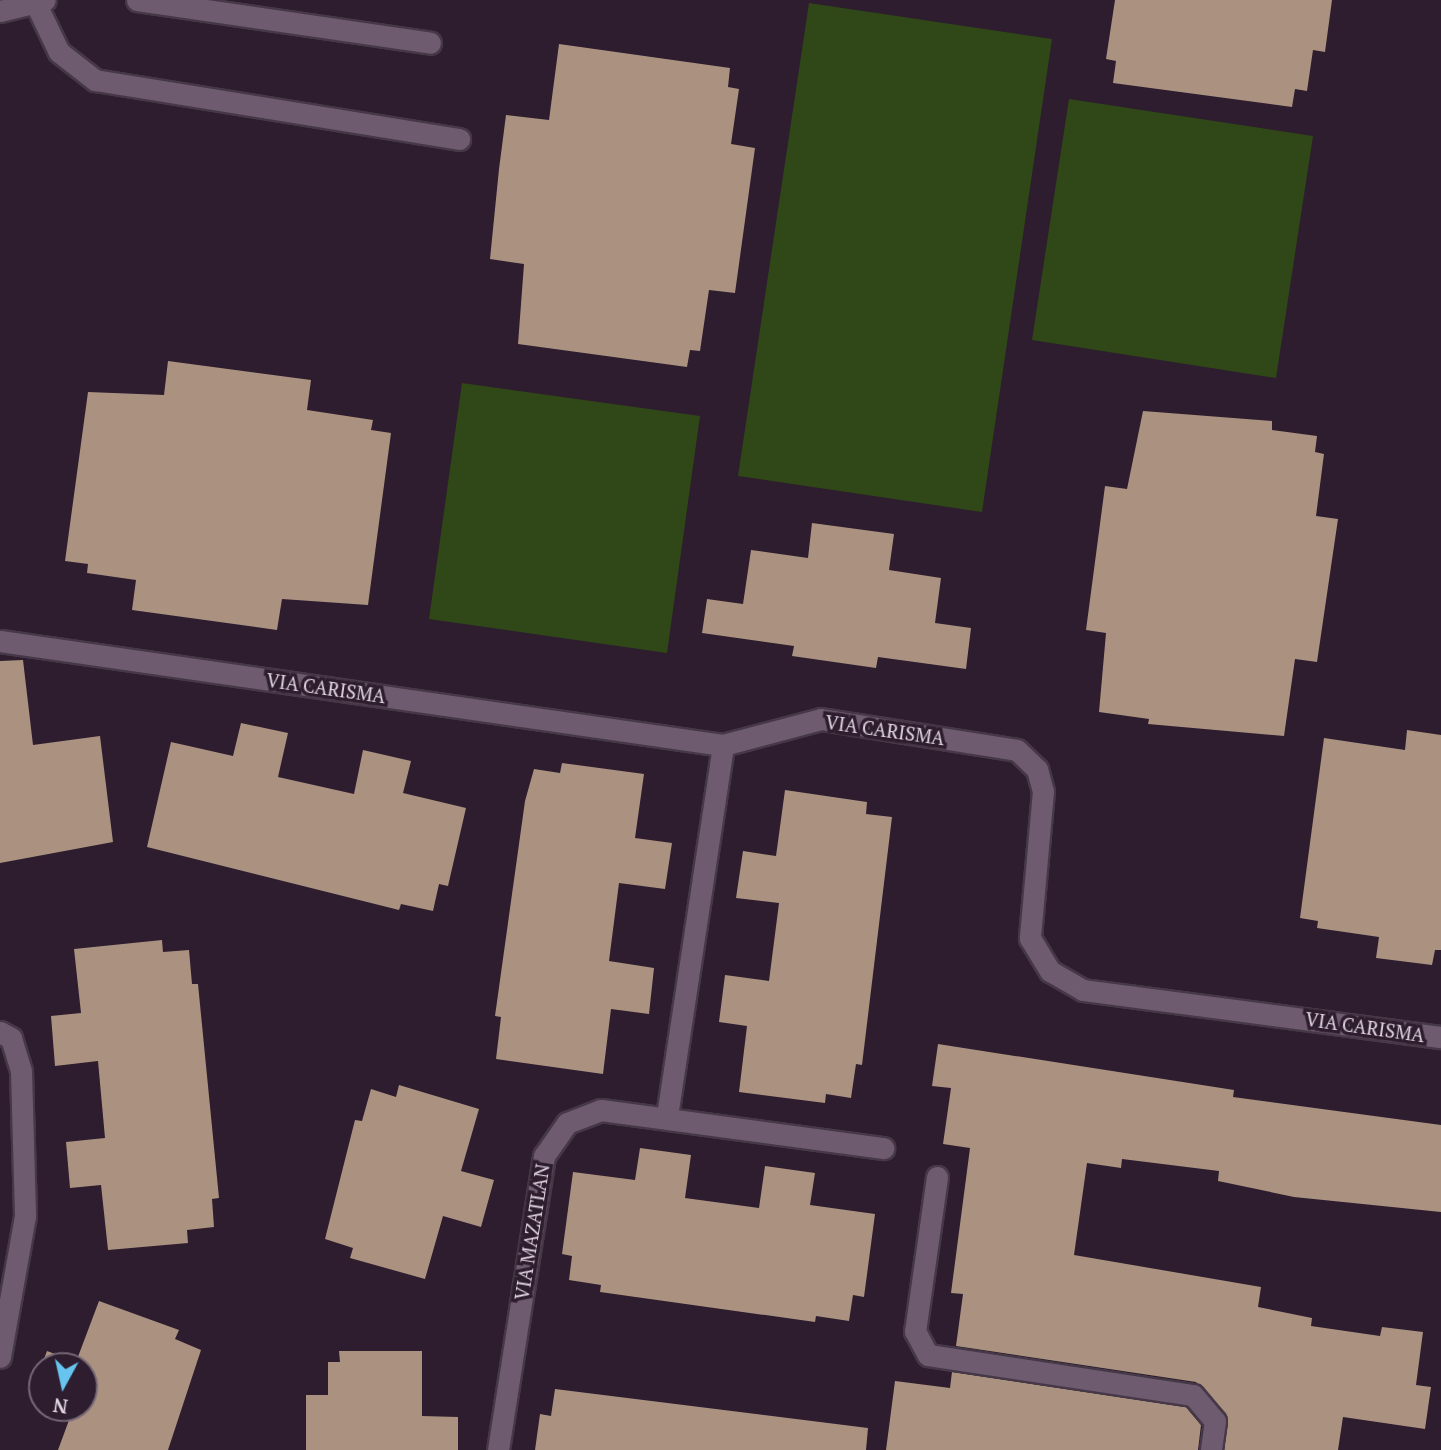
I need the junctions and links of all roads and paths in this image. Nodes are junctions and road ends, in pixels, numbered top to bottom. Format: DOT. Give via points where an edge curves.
graph roads {
  1 [pos="136,0"];
  2 [pos="40,1"];
  3 [pos="0,10"];
  4 [pos="430,43"];
  5 [pos="459,139"];
  6 [pos="0,641"];
  7 [pos="723,745"];
  8 [pos="0,1032"];
  9 [pos="1441,1037"];
  10 [pos="667,1116"];
  11 [pos="883,1148"];
  12 [pos="937,1177"];
  13 [pos="0,1357"];
  14 [pos="498,1450"];
  15 [pos="1211,1450"];
  1 -- 4 [label="street"];
  2 -- 3 [label="street"];
  2 -- 5 [label="street" via="58,52 95,80"];
  6 -- 7 [label="street, VIA CARISMA"];
  7 -- 9 [label="street, VIA CARISMA" via="821,719 1017,750 1037,769 1043,791 1030,938 1049,971 1083,990"];
  7 -- 10 [label="street"];
  8 -- 13 [label="street" via="10,1038 21,1071 25,1216"];
  10 -- 11 [label="street, VIA MAZATLAN"];
  10 -- 14 [label="street, VIA MAZATLAN" via="601,1110 567,1123 544,1156"];
  12 -- 15 [label="street" via="915,1331 928,1355 1193,1395 1215,1421"];
}
